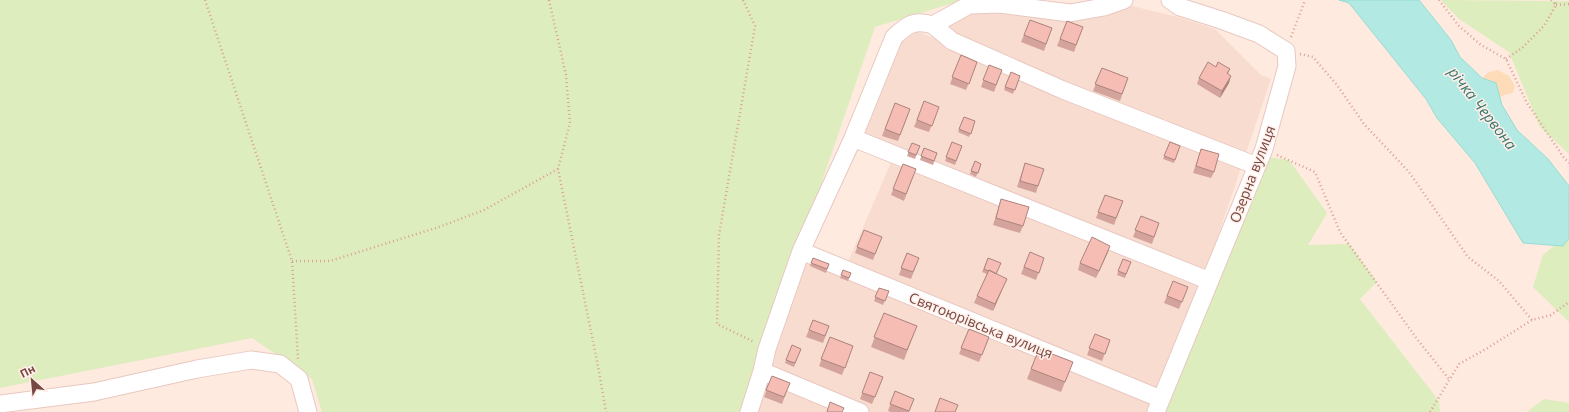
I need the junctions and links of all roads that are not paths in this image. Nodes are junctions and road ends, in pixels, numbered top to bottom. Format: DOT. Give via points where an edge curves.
graph roads {
  1 [pos="1124,0"];
  2 [pos="1170,0"];
  3 [pos="933,25"];
  4 [pos="853,138"];
  5 [pos="1257,166"];
  6 [pos="801,251"];
  7 [pos="1210,280"];
  8 [pos="762,371"];
  9 [pos="0,404"];
  10 [pos="1158,406"];
  11 [pos="308,412"];
  12 [pos="749,412"];
  13 [pos="860,412"];
  1 -- 3 [label="street" via="1104,7 1070,13 999,4 969,5"];
  2 -- 5 [label="street, Озерна вулиця" via="1180,7 1259,34 1286,50 1287,66"];
  3 -- 4 [label="street" via="923,22 906,25 894,37"];
  3 -- 5 [label="street" via="952,41 1056,87"];
  4 -- 6 [label="street"];
  4 -- 7 [label="street"];
  5 -- 7 [label="street, Озерна вулиця"];
  6 -- 8 [label="street" via="767,349"];
  6 -- 10 [label="street, Святоюрівська вулиця"];
  7 -- 10 [label="street, Озерна вулиця"];
  8 -- 12 [label="street"];
  8 -- 13 [label="street"];
  9 -- 11 [label="street" via="94,392 251,360 280,364 299,379"];
}
